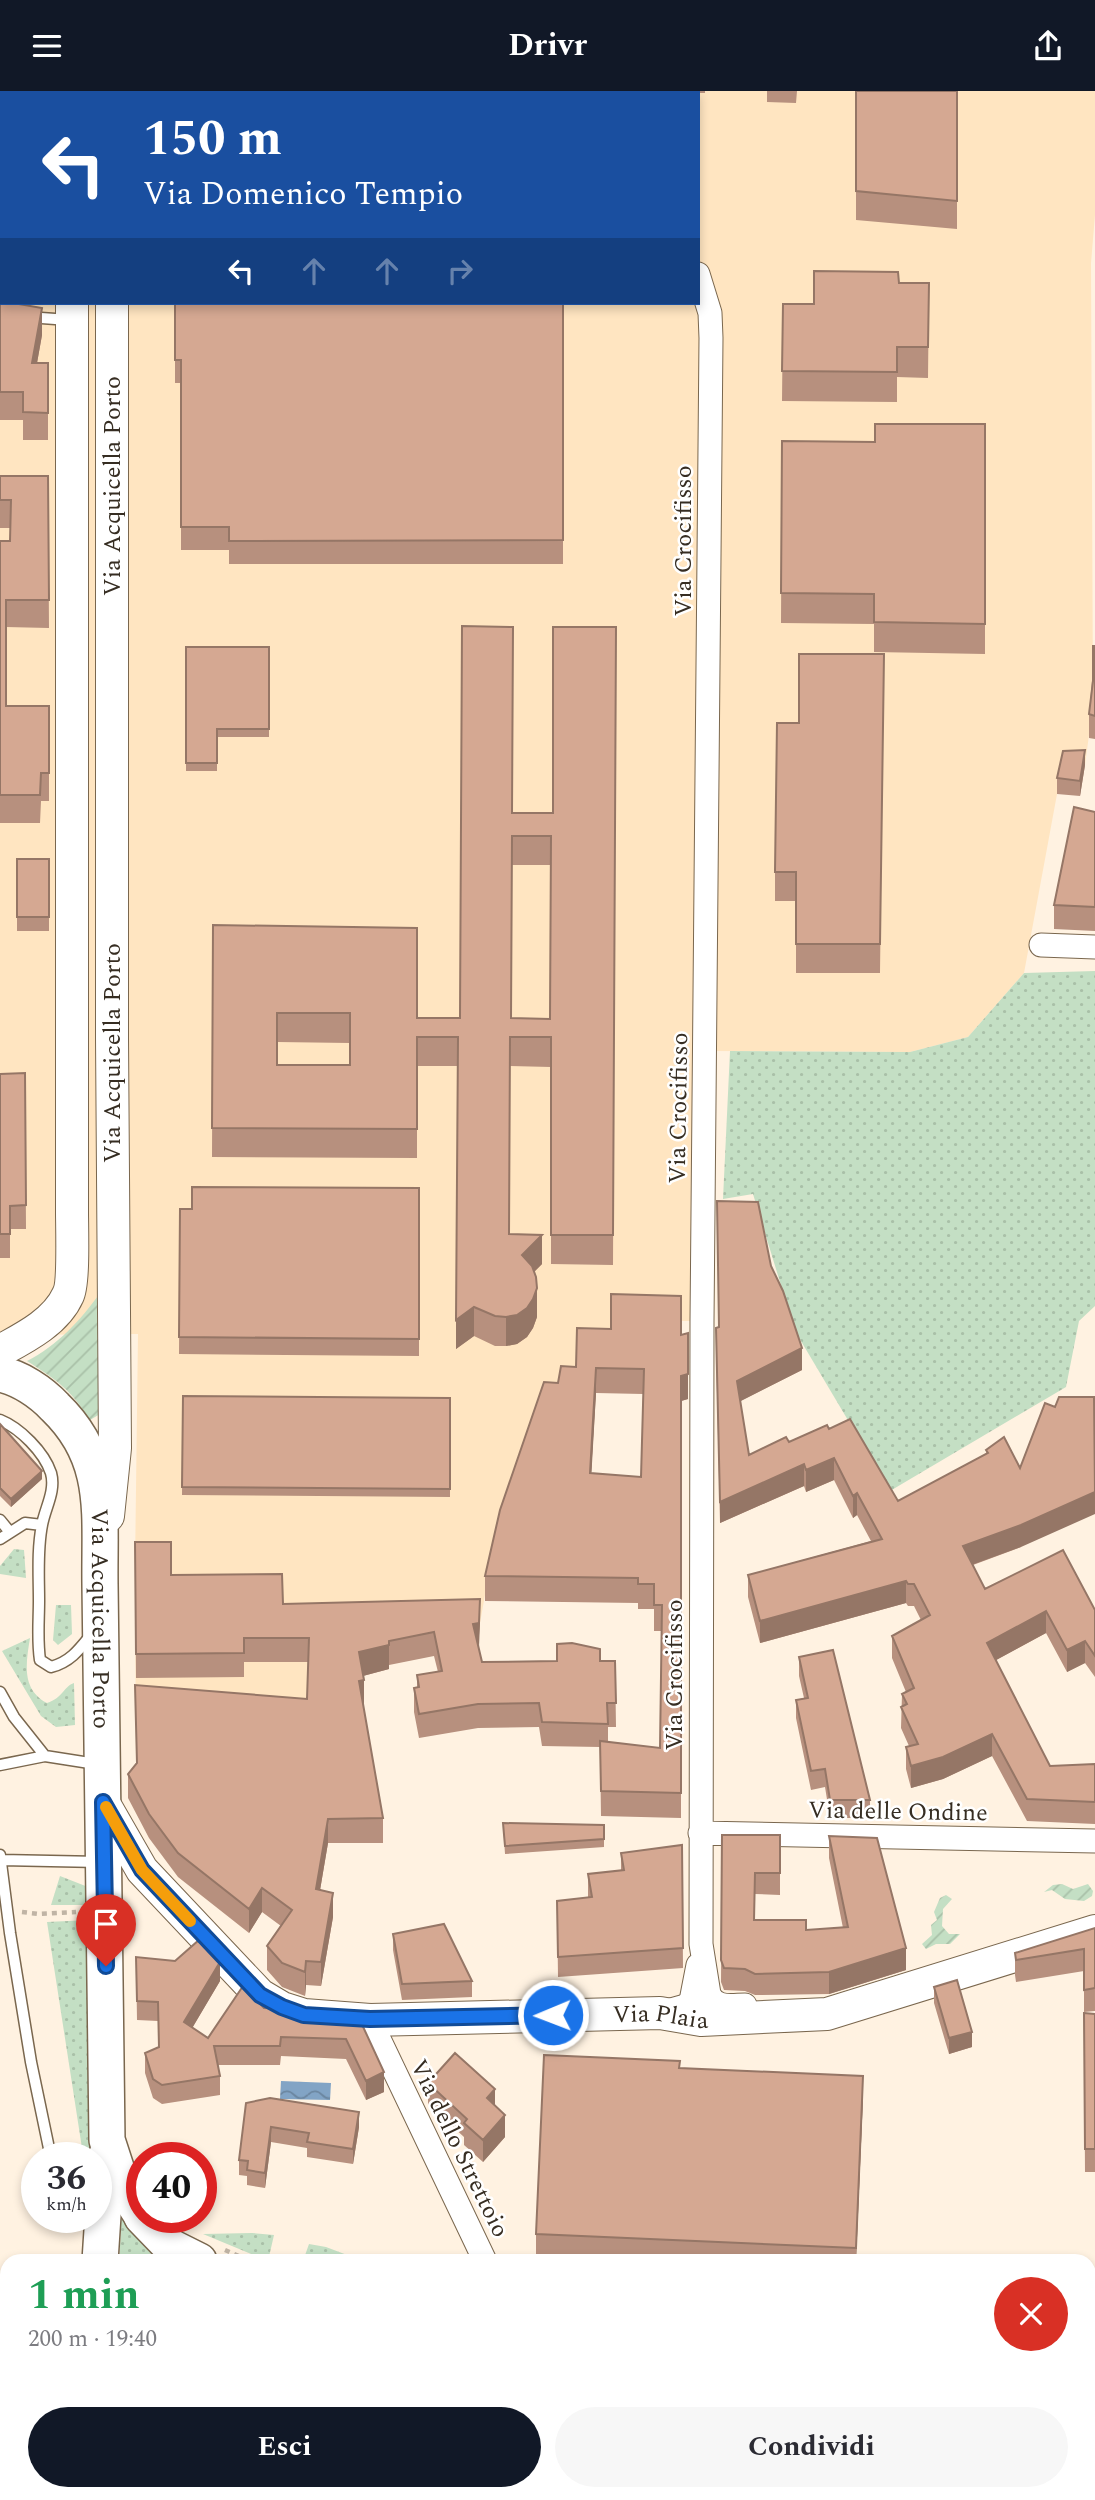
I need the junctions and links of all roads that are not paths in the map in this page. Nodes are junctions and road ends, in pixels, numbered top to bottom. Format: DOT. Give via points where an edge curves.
graph roads {
  1 [pos="700,280"];
  2 [pos="112,305"];
  3 [pos="72,312"];
  4 [pos="0,315"];
  5 [pos="72,452"];
  6 [pos="111,452"];
  7 [pos="72,550"];
  8 [pos="112,551"];
  9 [pos="72,852"];
  10 [pos="112,853"];
  11 [pos="1041,945"];
  12 [pos="1095,947"];
  13 [pos="72,1038"];
  14 [pos="112,1038"];
  15 [pos="0,1351"];
  16 [pos="0,1374"];
  17 [pos="0,1420"];
  18 [pos="0,1520"];
  19 [pos="42,1525"];
  20 [pos="5,1535"];
  21 [pos="100,1584"];
  22 [pos="101,1623"];
  23 [pos="0,1692"];
  24 [pos="45,1756"];
  25 [pos="0,1765"];
  26 [pos="102,1765"];
  27 [pos="103,1802"];
  28 [pos="700,1833"];
  29 [pos="1095,1841"];
  30 [pos="1,1857"];
  31 [pos="104,1862"];
  32 [pos="1095,1931"];
  33 [pos="5,1933"];
  34 [pos="701,1944"];
  35 [pos="660,2013"];
  36 [pos="796,2016"];
  37 [pos="370,2019"];
  38 [pos="107,2140"];
  39 [pos="48,2142"];
  40 [pos="126,2191"];
  41 [pos="100,2233"];
  42 [pos="158,2233"];
  43 [pos="100,2254"];
  44 [pos="186,2254"];
  45 [pos="482,2254"];
  1 -- 28 [label="street, Via Crocifisso" via="710,313 711,338"];
  2 -- 6 [label="main road, Via Acquicella Porto"];
  3 -- 4 [label="lane"];
  3 -- 5 [label="main road, Via Acquicella Porto"];
  5 -- 6 [label="main road"];
  5 -- 7 [label="main road, Via Acquicella Porto"];
  6 -- 8 [label="main road, Via Acquicella Porto"];
  7 -- 8 [label="main road"];
  7 -- 9 [label="main road, Via Acquicella Porto"];
  8 -- 10 [label="main road, Via Acquicella Porto"];
  9 -- 10 [label="main road"];
  9 -- 13 [label="main road, Via Acquicella Porto"];
  10 -- 14 [label="main road, Via Acquicella Porto"];
  11 -- 12 [label="street"];
  13 -- 14 [label="main road"];
  13 -- 15 [label="main road, Via Acquicella Porto" via="69,1294 53,1317"];
  14 -- 21 [label="main road, Via Acquicella Porto" via="115,1448"];
  16 -- 21 [label="main road" via="41,1393 73,1424 86,1445 99,1496"];
  17 -- 19 [label="lane" via="25,1437 51,1474 51,1497"];
  18 -- 20 [label="lane"];
  19 -- 20 [label="lane" via="25,1523"];
  19 -- 22 [label="lane" via="40,1660 51,1667 61,1664 74,1656"];
  21 -- 22 [label="main road, Via Acquicella Porto"];
  22 -- 26 [label="main road, Via Acquicella Porto"];
  23 -- 24 [label="lane"];
  24 -- 25 [label="lane"];
  24 -- 26 [label="lane"];
  26 -- 27 [label="main road, Via Acquicella Porto"];
  27 -- 31 [label="main road, Via Acquicella Porto"];
  27 -- 37 [label="main road, Via Plaia" via="142,1870 260,1995 304,2015"];
  28 -- 29 [label="street, Via delle Ondine"];
  28 -- 34 [label="street, Via Crocifisso"];
  30 -- 31 [label="lane"];
  30 -- 33 [label="lane"];
  31 -- 38 [label="main road, Via Acquicella Porto"];
  32 -- 36 [label="main road, Via Plaia" via="827,2014"];
  33 -- 39 [label="lane"];
  34 -- 35 [label="street" via="691,2001"];
  34 -- 36 [label="street" via="712,2001 718,2005 775,2005"];
  35 -- 36 [label="main road, Via Plaia" via="701,2020"];
  35 -- 37 [label="main road, Via Plaia"];
  37 -- 45 [label="street, Via dello Strettoio"];
  38 -- 40 [label="main road"];
  41 -- 43 [label="main road"];
  42 -- 44 [label="main road"];
}
